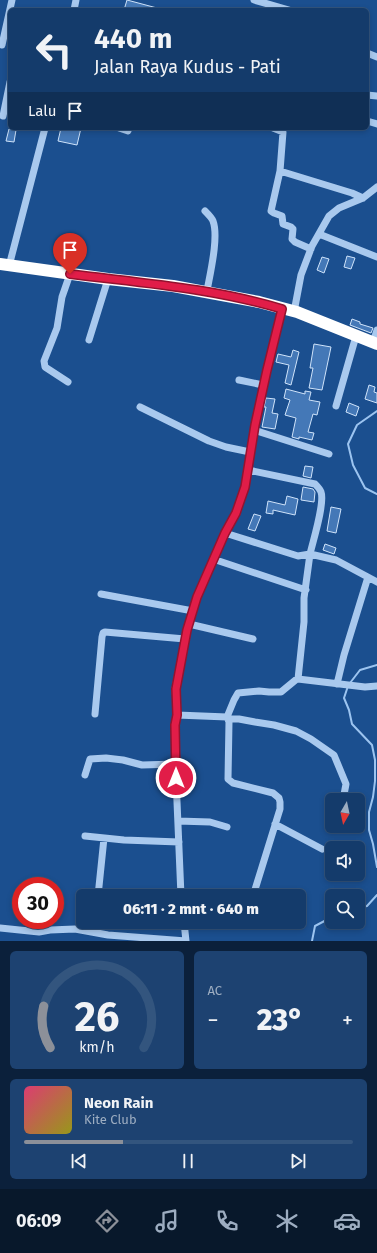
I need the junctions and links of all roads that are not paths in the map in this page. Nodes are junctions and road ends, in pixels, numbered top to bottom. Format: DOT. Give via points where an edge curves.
graph roads {
  1 [pos="254,0"];
  2 [pos="282,8"];
  3 [pos="8,16"];
  4 [pos="1,45"];
  5 [pos="8,93"];
  6 [pos="4,116"];
  7 [pos="44,130"];
  8 [pos="125,130"];
  9 [pos="284,130"];
  10 [pos="128,131"];
  11 [pos="280,172"];
  12 [pos="377,187"];
  13 [pos="363,198"];
  14 [pos="205,211"];
  15 [pos="319,234"];
  16 [pos="311,249"];
  17 [pos="377,257"];
  18 [pos="5,265"];
  19 [pos="70,274"];
  20 [pos="108,279"];
  21 [pos="207,291"];
  22 [pos="288,310"];
  23 [pos="377,330"];
  24 [pos="356,336"];
  25 [pos="89,340"];
  26 [pos="375,343"];
  27 [pos="239,380"];
  28 [pos="68,382"];
  29 [pos="263,385"];
  30 [pos="336,406"];
  31 [pos="140,407"];
  32 [pos="254,430"];
  33 [pos="250,452"];
  34 [pos="329,454"];
  35 [pos="248,470"];
  36 [pos="225,533"];
  37 [pos="310,554"];
  38 [pos="214,559"];
  39 [pos="368,577"];
  40 [pos="377,582"];
  41 [pos="306,590"];
  42 [pos="101,594"];
  43 [pos="193,611"];
  44 [pos="189,624"];
  45 [pos="185,639"];
  46 [pos="253,639"];
  47 [pos="298,678"];
  48 [pos="337,684"];
  49 [pos="377,686"];
  50 [pos="95,714"];
  51 [pos="177,715"];
  52 [pos="228,718"];
  53 [pos="176,764"];
  54 [pos="85,775"];
  55 [pos="344,793"];
  56 [pos="178,821"];
  57 [pos="275,824"];
  58 [pos="227,827"];
  59 [pos="85,836"];
  60 [pos="104,838"];
  61 [pos="179,842"];
  62 [pos="322,849"];
  63 [pos="99,889"];
  64 [pos="182,889"];
  65 [pos="255,889"];
  66 [pos="0,928"];
  67 [pos="94,929"];
  68 [pos="185,929"];
  69 [pos="94,932"];
  70 [pos="132,939"];
  71 [pos="186,941"];
  1 -- 2 [label="street"];
  3 -- 4 [label="street"];
  5 -- 6 [label="street"];
  7 -- 18 [label="street"];
  8 -- 10 [label="street"];
  9 -- 11 [label="street"];
  11 -- 13 [label="street"];
  11 -- 16 [label="street" via="271,211 282,216 283,224 291,227 292,239 295,242"];
  12 -- 13 [label="street"];
  13 -- 15 [label="street" via="333,212"];
  14 -- 21 [label="street" via="213,220 215,229"];
  15 -- 16 [label="street"];
  15 -- 17 [label="street"];
  16 -- 22 [label="street"];
  18 -- 19 [label="highway"];
  19 -- 20 [label="highway"];
  19 -- 28 [label="street" via="56,328 44,361 48,370"];
  20 -- 21 [label="highway"];
  20 -- 25 [label="street"];
  21 -- 22 [label="highway"];
  22 -- 24 [label="highway"];
  22 -- 29 [label="street"];
  23 -- 26 [label="street"];
  24 -- 26 [label="highway"];
  24 -- 30 [label="street"];
  27 -- 29 [label="street"];
  29 -- 32 [label="street"];
  31 -- 33 [label="street" via="209,441"];
  32 -- 33 [label="street"];
  32 -- 34 [label="street"];
  33 -- 35 [label="street"];
  35 -- 36 [label="street" via="236,513"];
  35 -- 37 [label="street" via="315,484 319,488 322,493 320,519"];
  36 -- 37 [label="street" via="298,556"];
  36 -- 38 [label="street"];
  37 -- 39 [label="street" via="336,560"];
  37 -- 41 [label="street"];
  38 -- 41 [label="street"];
  38 -- 43 [label="street"];
  39 -- 40 [label="street"];
  39 -- 48 [label="street"];
  41 -- 47 [label="street"];
  42 -- 43 [label="street"];
  43 -- 44 [label="street"];
  44 -- 45 [label="street"];
  44 -- 46 [label="street"];
  45 -- 50 [label="street" via="103,633"];
  45 -- 51 [label="street" via="176,689"];
  47 -- 48 [label="street"];
  47 -- 52 [label="street" via="281,692 238,693"];
  48 -- 49 [label="street"];
  51 -- 52 [label="street"];
  51 -- 53 [label="street"];
  52 -- 55 [label="street" via="274,725 296,731 311,739 334,755 346,784"];
  52 -- 57 [label="street" via="228,779 233,783 273,793 279,798 280,809"];
  53 -- 54 [label="street" via="142,765 106,758 90,759"];
  53 -- 56 [label="street"];
  56 -- 58 [label="street" via="210,822"];
  56 -- 61 [label="street"];
  57 -- 62 [label="street"];
  57 -- 65 [label="street"];
  59 -- 60 [label="street"];
  60 -- 61 [label="street"];
  60 -- 63 [label="street"];
  61 -- 64 [label="street"];
  66 -- 69 [label="street" via="39,932 75,929"];
  67 -- 69 [label="street"];
  68 -- 71 [label="street"];
  69 -- 70 [label="street"];
  70 -- 71 [label="street"];
}
